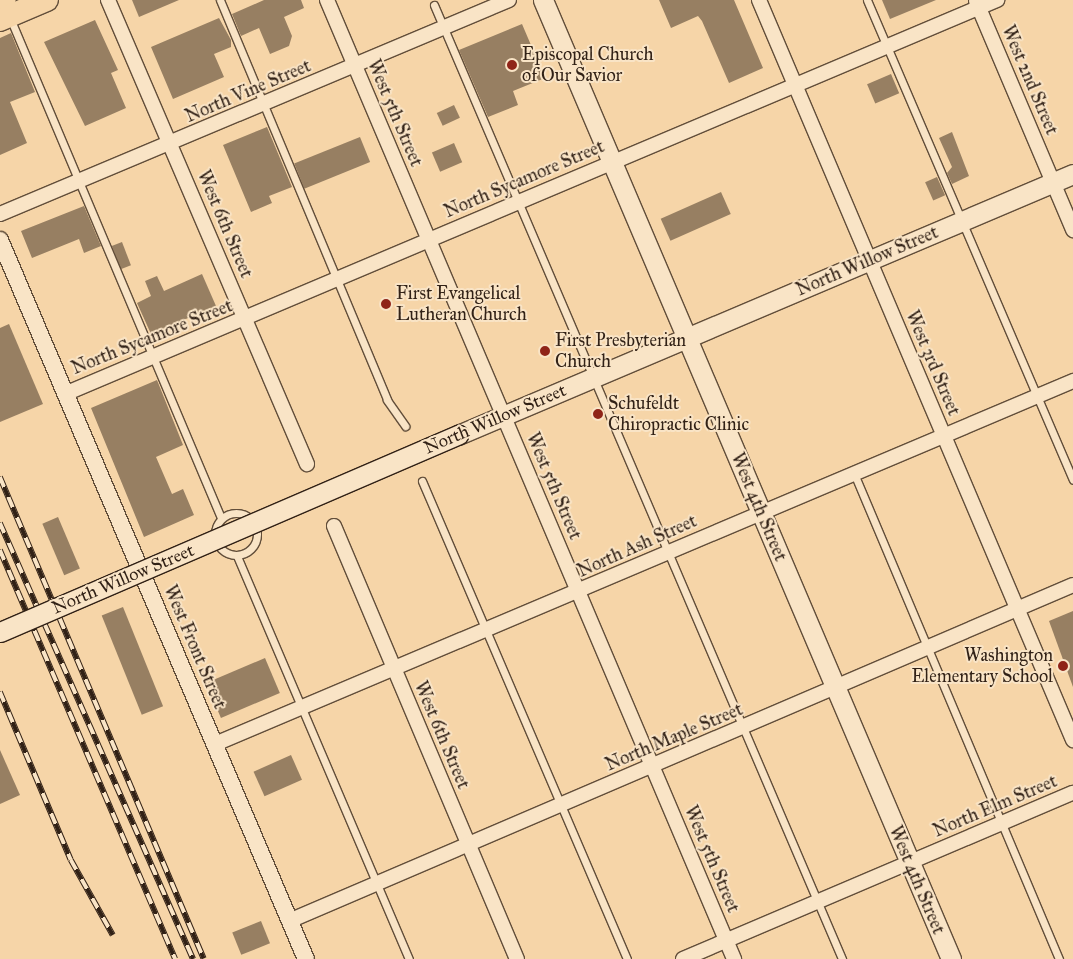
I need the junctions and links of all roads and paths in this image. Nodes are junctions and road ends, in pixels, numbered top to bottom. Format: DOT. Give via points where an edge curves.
graph roads {
  1 [pos="5,0"];
  2 [pos="47,0"];
  3 [pos="108,0"];
  4 [pos="220,0"];
  5 [pos="326,0"];
  6 [pos="509,0"];
  7 [pos="543,0"];
  8 [pos="759,0"];
  9 [pos="867,0"];
  10 [pos="997,0"];
  11 [pos="0,2"];
  12 [pos="977,4"];
  13 [pos="434,5"];
  14 [pos="6,22"];
  15 [pos="444,28"];
  16 [pos="887,47"];
  17 [pos="355,66"];
  18 [pos="794,84"];
  19 [pos="265,104"];
  20 [pos="170,145"];
  21 [pos="611,162"];
  22 [pos="1073,174"];
  23 [pos="80,181"];
  24 [pos="1052,182"];
  25 [pos="521,200"];
  26 [pos="0,214"];
  27 [pos="963,221"];
  28 [pos="1073,230"];
  29 [pos="0,240"];
  30 [pos="429,240"];
  31 [pos="870,260"];
  32 [pos="337,279"];
  33 [pos="246,319"];
  34 [pos="687,338"];
  35 [pos="154,359"];
  36 [pos="595,377"];
  37 [pos="1073,381"];
  38 [pos="67,393"];
  39 [pos="1037,396"];
  40 [pos="503,415"];
  41 [pos="404,426"];
  42 [pos="943,435"];
  43 [pos="307,464"];
  44 [pos="853,471"];
  45 [pos="1073,480"];
  46 [pos="422,481"];
  47 [pos="762,512"];
  48 [pos="222,518"];
  49 [pos="334,526"];
  50 [pos="216,542"];
  51 [pos="671,552"];
  52 [pos="237,556"];
  53 [pos="143,574"];
  54 [pos="1073,585"];
  55 [pos="578,592"];
  56 [pos="1017,609"];
  57 [pos="487,631"];
  58 [pos="0,632"];
  59 [pos="926,648"];
  60 [pos="394,670"];
  61 [pos="836,688"];
  62 [pos="303,709"];
  63 [pos="743,728"];
  64 [pos="1073,740"];
  65 [pos="215,744"];
  66 [pos="652,766"];
  67 [pos="1073,792"];
  68 [pos="562,806"];
  69 [pos="1001,825"];
  70 [pos="468,846"];
  71 [pos="910,862"];
  72 [pos="377,885"];
  73 [pos="817,902"];
  74 [pos="289,921"];
  75 [pos="726,940"];
  76 [pos="306,959"];
  77 [pos="409,959"];
  78 [pos="517,959"];
  79 [pos="627,959"];
  80 [pos="683,959"];
  81 [pos="734,959"];
  82 [pos="842,959"];
  83 [pos="951,959"];
  84 [pos="1059,959"];
  1 -- 11 [label="highway"];
  2 -- 14 [label="highway"];
  3 -- 20 [label="street, West 6th Street"];
  4 -- 19 [label="lane"];
  5 -- 17 [label="street, West 5th Street"];
  6 -- 15 [label="street, North Vine Street"];
  7 -- 21 [label="main road, West 4th Street"];
  8 -- 18 [label="street, West 3rd Street"];
  9 -- 16 [label="lane"];
  10 -- 12 [label="street, North Sycamore Street"];
  12 -- 16 [label="street, North Sycamore Street"];
  12 -- 24 [label="street, West 2nd Street"];
  13 -- 15 [label="lane"];
  14 -- 23 [label="lane"];
  15 -- 17 [label="street, North Vine Street"];
  15 -- 25 [label="lane"];
  16 -- 18 [label="street, North Sycamore Street"];
  16 -- 27 [label="lane"];
  17 -- 19 [label="street, North Vine Street"];
  17 -- 30 [label="street, West 5th Street"];
  18 -- 21 [label="street, North Sycamore Street"];
  18 -- 31 [label="street, West 3rd Street"];
  19 -- 20 [label="street, North Vine Street"];
  19 -- 32 [label="lane"];
  20 -- 23 [label="street, North Vine Street"];
  20 -- 33 [label="street, West 6th Street"];
  21 -- 25 [label="street, North Sycamore Street"];
  21 -- 34 [label="main road, West 4th Street"];
  22 -- 24 [label="main road, North Willow Street"];
  23 -- 26 [label="street, North Vine Street"];
  23 -- 35 [label="lane"];
  24 -- 27 [label="main road, North Willow Street"];
  24 -- 28 [label="street, West 2nd Street"];
  25 -- 30 [label="street, North Sycamore Street"];
  25 -- 36 [label="lane"];
  27 -- 31 [label="main road, North Willow Street"];
  27 -- 39 [label="lane"];
  29 -- 38 [label="street, West Front Street"];
  30 -- 32 [label="street, North Sycamore Street"];
  30 -- 40 [label="street, West 5th Street"];
  31 -- 34 [label="main road, North Willow Street"];
  31 -- 42 [label="street, West 3rd Street"];
  32 -- 33 [label="street, North Sycamore Street"];
  32 -- 41 [label="lane" via="388,400"];
  33 -- 35 [label="street, North Sycamore Street"];
  33 -- 43 [label="street, West 6th Street"];
  34 -- 36 [label="main road, North Willow Street"];
  34 -- 47 [label="main road, West 4th Street"];
  35 -- 38 [label="street, North Sycamore Street"];
  35 -- 48 [label="lane"];
  36 -- 40 [label="main road, North Willow Street"];
  36 -- 51 [label="lane"];
  37 -- 39 [label="street, North Ash Street"];
  38 -- 53 [label="street, West Front Street"];
  39 -- 42 [label="street, North Ash Street"];
  39 -- 45 [label="lane"];
  40 -- 55 [label="street, West 5th Street"];
  40 -- 58 [label="main road, North Willow Street, bridge"];
  42 -- 44 [label="street, North Ash Street"];
  42 -- 56 [label="street, West 3rd Street"];
  44 -- 47 [label="street, North Ash Street"];
  44 -- 59 [label="lane"];
  46 -- 57 [label="lane"];
  47 -- 51 [label="street, North Ash Street"];
  47 -- 61 [label="main road, West 4th Street"];
  48 -- 50 [label="lane"];
  48 -- 52 [label="lane" via="242,514 254,522 256,544"];
  49 -- 60 [label="street, West 6th Street"];
  50 -- 52 [label="lane" via="221,550"];
  50 -- 53 [label="street, North Willow Street"];
  51 -- 55 [label="street, North Ash Street"];
  51 -- 63 [label="lane"];
  52 -- 62 [label="lane"];
  53 -- 65 [label="street, West Front Street"];
  54 -- 56 [label="street, North Maple Street"];
  55 -- 57 [label="street, North Ash Street"];
  55 -- 66 [label="street, West 5th Street"];
  56 -- 59 [label="street, North Maple Street"];
  56 -- 64 [label="street, West 3rd Street"];
  57 -- 60 [label="street, North Ash Street"];
  57 -- 68 [label="lane"];
  59 -- 61 [label="street, North Maple Street"];
  59 -- 69 [label="lane"];
  60 -- 62 [label="street, North Ash Street"];
  60 -- 70 [label="street, West 6th Street"];
  61 -- 63 [label="street, North Maple Street"];
  61 -- 71 [label="main road, West 4th Street"];
  62 -- 65 [label="street, North Ash Street"];
  62 -- 72 [label="lane"];
  63 -- 66 [label="street, North Maple Street"];
  63 -- 73 [label="lane"];
  65 -- 74 [label="street, West Front Street"];
  66 -- 68 [label="street, North Maple Street"];
  66 -- 75 [label="street, West 5th Street"];
  67 -- 69 [label="street, North Elm Street"];
  68 -- 70 [label="street, North Maple Street"];
  68 -- 79 [label="lane"];
  69 -- 71 [label="street, North Elm Street"];
  69 -- 84 [label="lane"];
  70 -- 72 [label="street, North Maple Street"];
  70 -- 78 [label="street, West 6th Street"];
  71 -- 73 [label="street, North Elm Street"];
  71 -- 83 [label="main road, West 4th Street"];
  72 -- 74 [label="street, North Maple Street"];
  72 -- 77 [label="lane"];
  73 -- 75 [label="street, North Elm Street"];
  73 -- 82 [label="lane"];
  74 -- 76 [label="street, West Front Street"];
  75 -- 80 [label="street, North Elm Street"];
  75 -- 81 [label="street, West 5th Street"];
}
